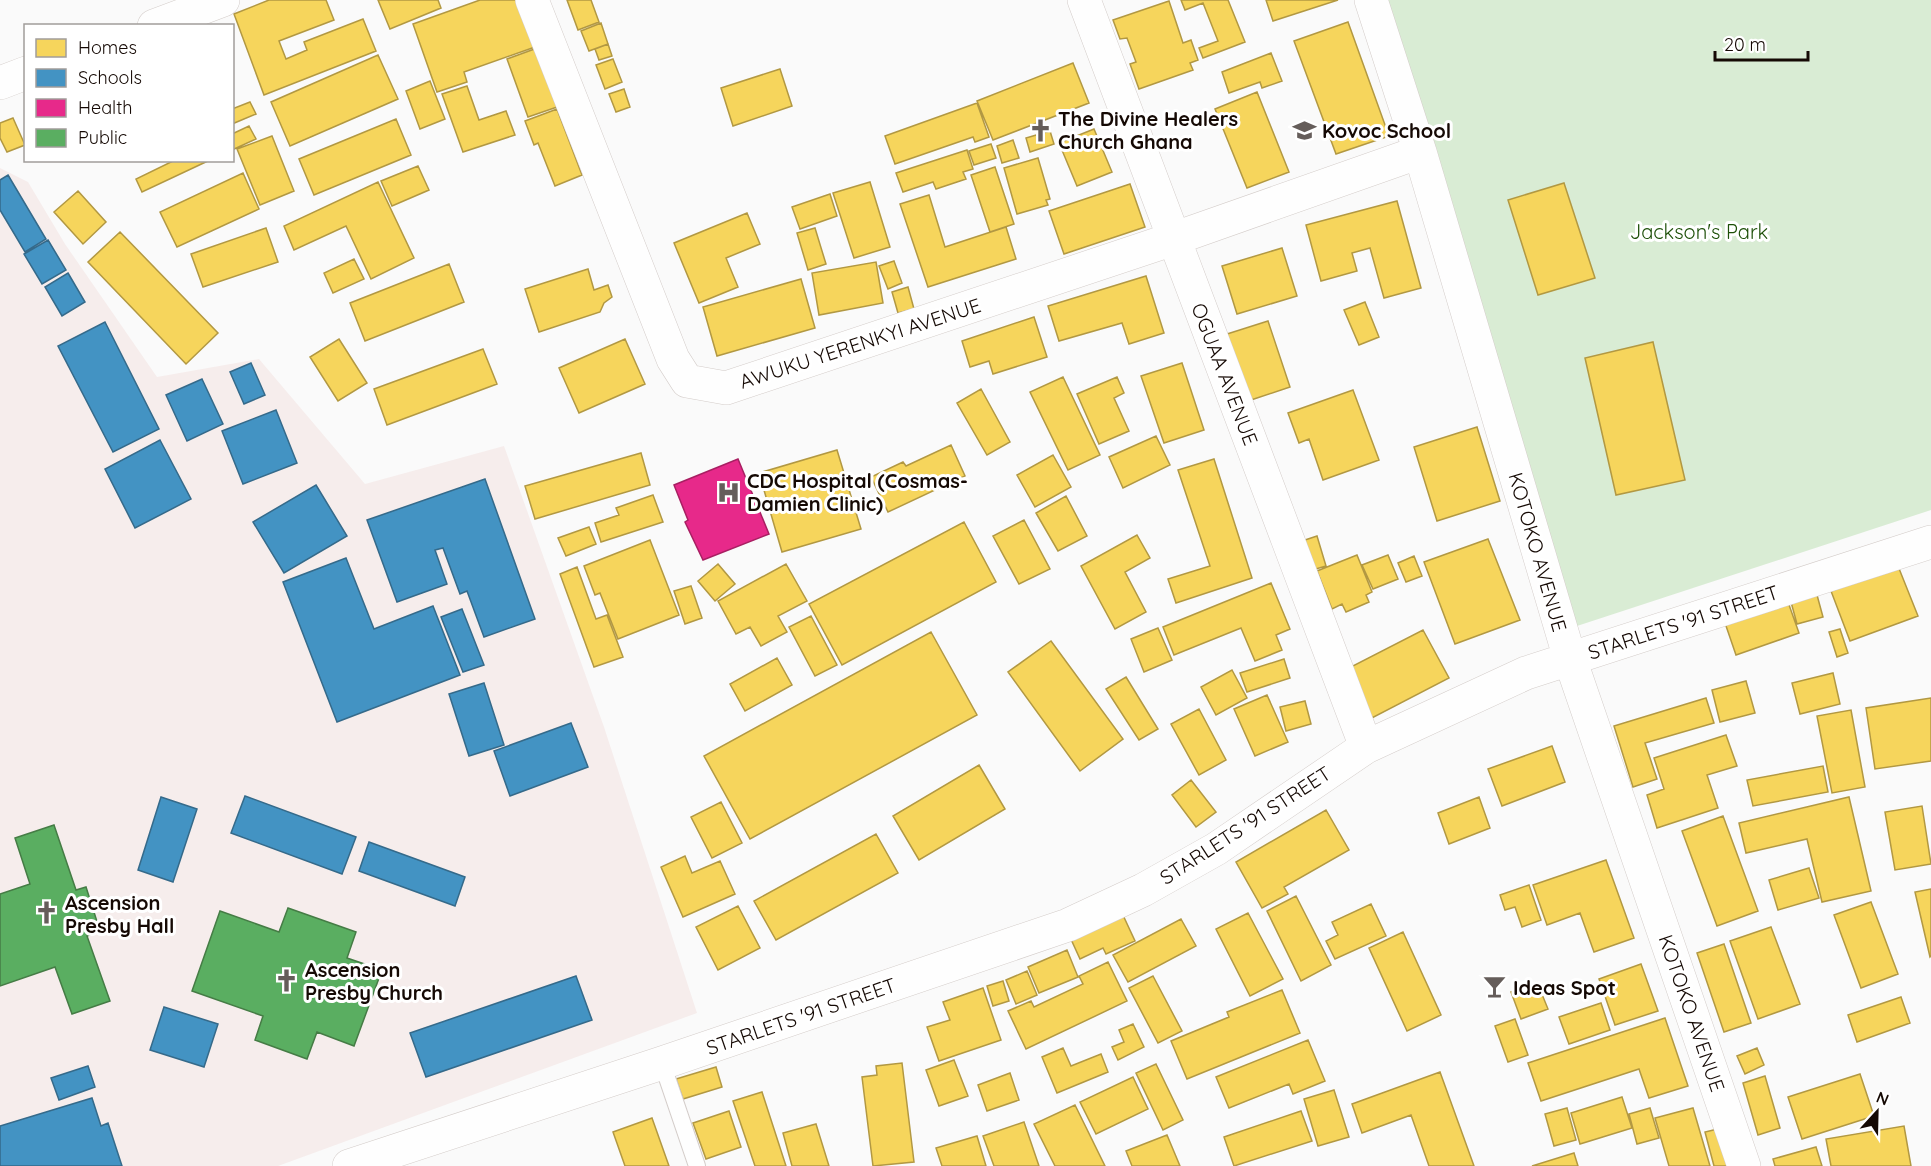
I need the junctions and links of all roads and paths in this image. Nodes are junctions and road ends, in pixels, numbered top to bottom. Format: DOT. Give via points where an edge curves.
graph roads {
  1 [pos="223,0"];
  2 [pos="532,0"];
  3 [pos="1084,0"];
  4 [pos="1371,0"];
  5 [pos="159,24"];
  6 [pos="24,74"];
  7 [pos="0,83"];
  8 [pos="1420,152"];
  9 [pos="1173,239"];
  10 [pos="1931,542"];
  11 [pos="1570,659"];
  12 [pos="1366,747"];
  13 [pos="662,1063"];
  14 [pos="386,1160"];
  15 [pos="349,1166"];
  16 [pos="697,1166"];
  17 [pos="1744,1166"];
  1 -- 5 [label="street"];
  2 -- 9 [label="street, AWUKU YERENKYI AVENUE" via="674,359 687,381 726,388"];
  3 -- 9 [label="street, OGUAA AVENUE"];
  4 -- 8 [label="street, KOTOKO AVENUE"];
  6 -- 7 [label="street"];
  8 -- 9 [label="street, AWUKU YERENKYI AVENUE"];
  8 -- 11 [label="street, KOTOKO AVENUE"];
  9 -- 12 [label="street, OGUAA AVENUE"];
  10 -- 11 [label="street, STARLETS '91 STREET"];
  11 -- 12 [label="street, STARLETS '91 STREET" via="1526,674"];
  11 -- 17 [label="street, KOTOKO AVENUE"];
  12 -- 13 [label="street, STARLETS '91 STREET" via="1216,849 1143,890 1068,925"];
  13 -- 14 [label="street, STARLETS '91 STREET"];
  13 -- 16 [label="lane"];
  14 -- 15 [label="street, STARLETS '91 STREET"];
}
